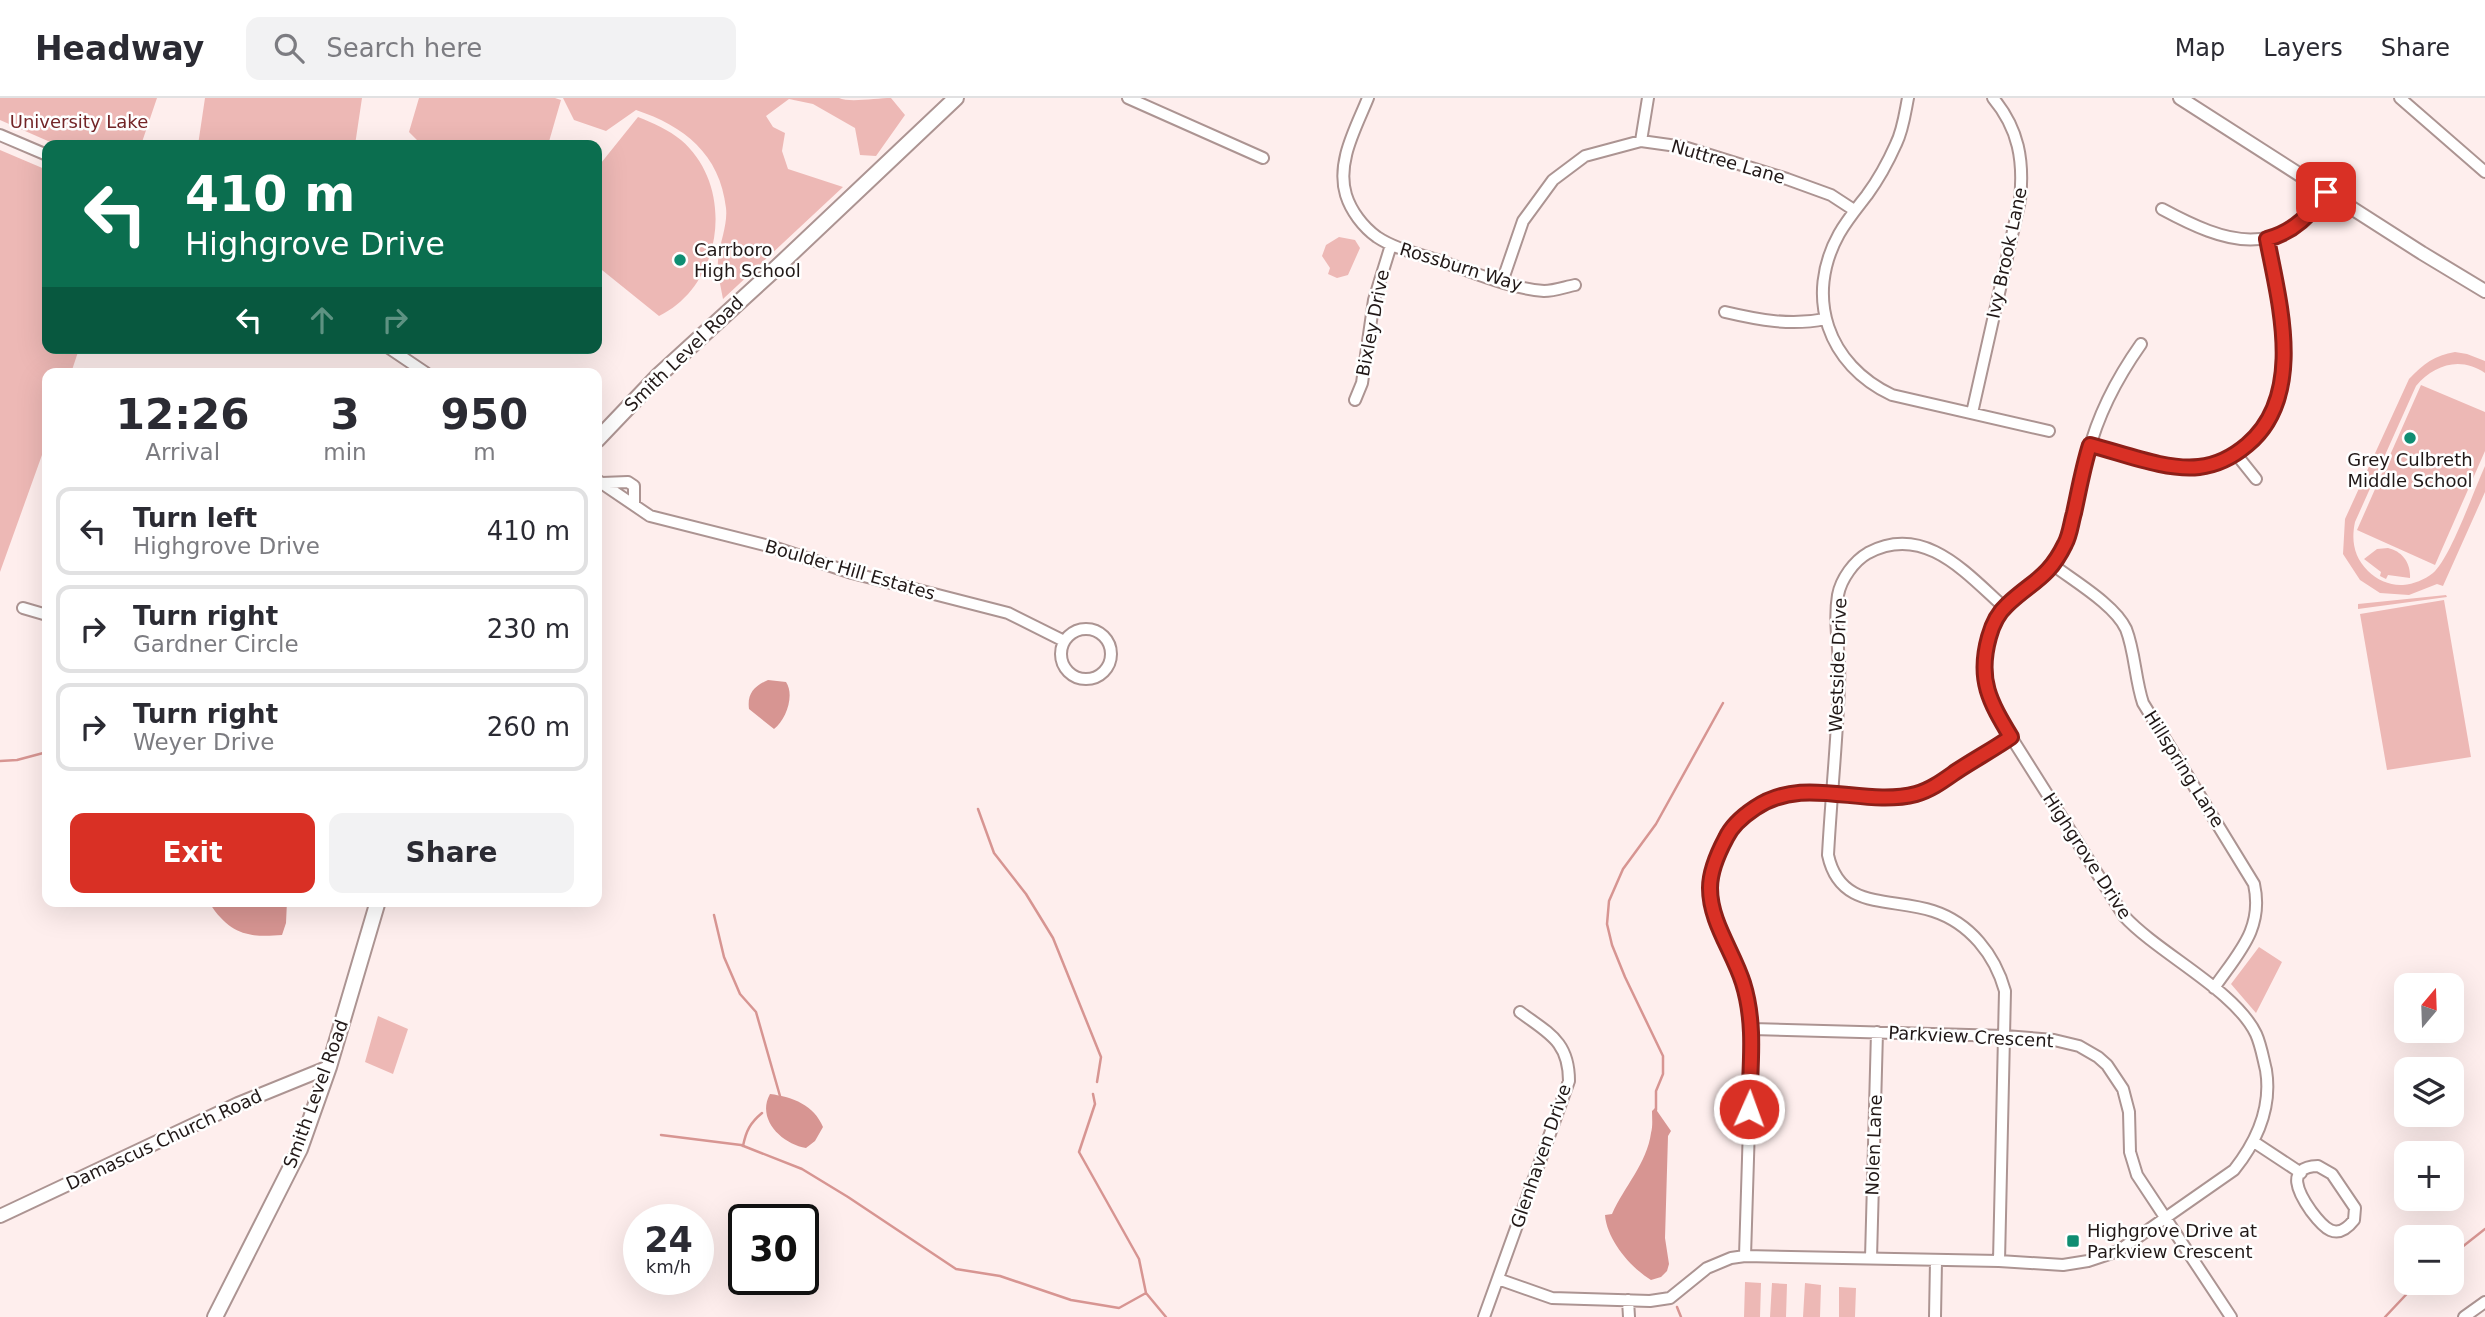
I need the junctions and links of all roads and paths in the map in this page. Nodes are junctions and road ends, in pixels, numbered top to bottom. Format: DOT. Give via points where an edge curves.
graph roads {
  1 [pos="956,98"];
  2 [pos="1128,98"];
  3 [pos="1368,98"];
  4 [pos="1648,98"];
  5 [pos="1908,98"];
  6 [pos="1993,98"];
  7 [pos="2180,98"];
  8 [pos="2406,100"];
  9 [pos="0,135"];
  10 [pos="1641,141"];
  11 [pos="42,153"];
  12 [pos="1263,158"];
  13 [pos="2485,172"];
  14 [pos="2326,192"];
  15 [pos="2162,209"];
  16 [pos="1854,210"];
  17 [pos="2267,239"];
  18 [pos="1391,245"];
  19 [pos="1502,282"];
  20 [pos="1575,285"];
  21 [pos="2485,290"];
  22 [pos="1725,312"];
  23 [pos="1825,319"];
  24 [pos="2141,344"];
  25 [pos="398,354"];
  26 [pos="419,368"];
  27 [pos="1355,400"];
  28 [pos="1972,414"];
  29 [pos="2049,431"];
  30 [pos="602,435"];
  31 [pos="2090,445"];
  32 [pos="2236,454"];
  33 [pos="2256,479"];
  34 [pos="602,483"];
  35 [pos="2053,565"];
  36 [pos="2004,607"];
  37 [pos="23,608"];
  38 [pos="42,614"];
  39 [pos="1065,641"];
  40 [pos="2011,737"];
  41 [pos="1832,792"];
  42 [pos="376,907"];
  43 [pos="2214,988"];
  44 [pos="1520,1012"];
  45 [pos="1752,1029"];
  46 [pos="1877,1032"];
  47 [pos="2004,1037"];
  48 [pos="329,1067"];
  49 [pos="2254,1142"];
  50 [pos="2301,1173"];
  51 [pos="0,1216"];
  52 [pos="2165,1219"];
  53 [pos="1745,1256"];
  54 [pos="1871,1258"];
  55 [pos="1937,1261"];
  56 [pos="1999,1261"];
  57 [pos="1498,1279"];
  58 [pos="1628,1300"];
  59 [pos="2485,1302"];
  60 [pos="215,1317"];
  61 [pos="1484,1317"];
  62 [pos="1629,1317"];
  63 [pos="1935,1317"];
  64 [pos="2231,1317"];
  65 [pos="2464,1317"];
  1 -- 30 [label="main road, Smith Level Road" via="666,368"];
  2 -- 12 [label="street"];
  3 -- 18 [label="street, Rossburn Way" via="1346,152 1343,176 1353,211"];
  4 -- 10 [label="street"];
  5 -- 16 [label="street" via="1897,142"];
  6 -- 28 [label="street, Ivy Brook Lane" via="2018,139 2023,177"];
  7 -- 14 [label="street"];
  8 -- 13 [label="street"];
  9 -- 11 [label="street"];
  10 -- 16 [label="street, Nuttree Lane" via="1685,147 1787,179 1830,195"];
  10 -- 19 [label="street, Nuttree Lane" via="1585,156 1553,180 1523,221"];
  14 -- 17 [label="street" via="2304,220"];
  14 -- 21 [label="street"];
  15 -- 17 [label="street" via="2219,234"];
  16 -- 23 [label="street" via="1827,263 1822,298"];
  17 -- 32 [label="street" via="2283,329 2282,377 2264,427"];
  18 -- 19 [label="street, Rossburn Way"];
  18 -- 27 [label="street, Bixley Drive" via="1374,300 1362,383"];
  19 -- 20 [label="street, Rossburn Way" via="1548,291"];
  22 -- 23 [label="street" via="1784,323"];
  23 -- 28 [label="street" via="1842,356 1870,383 1904,399"];
  24 -- 31 [label="street, Highgrove Drive" via="2109,396"];
  25 -- 26 [label="street"];
  28 -- 29 [label="street"];
  31 -- 32 [label="street" via="2186,467 2212,464"];
  31 -- 35 [label="street, Highgrove Drive" via="2067,541"];
  32 -- 33 [label="street"];
  34 -- 39 [label="street, Boulder Hill Estates" via="650,516 1008,612"];
  35 -- 36 [label="street, Highgrove Drive"];
  35 -- 43 [label="street, Hillspring Lane" via="2121,620 2143,703 2254,884 2258,903 2251,933"];
  36 -- 40 [label="street, Highgrove Drive" via="1990,633 1983,672 1994,709"];
  36 -- 41 [label="street, Westside Drive" via="1950,560 1921,547 1887,545 1861,557 1838,593 1840,683"];
  37 -- 38 [label="street"];
  39 -- 39 [label="street" via="1061,656 1073,676 1088,679 1107,669 1110,645 1099,633 1084,629"];
  40 -- 41 [label="street" via="1936,786 1915,794 1888,797"];
  40 -- 43 [label="street, Highgrove Drive" via="2124,915 2138,931"];
  41 -- 45 [label="street" via="1789,793 1768,799 1730,830 1713,867 1713,909 1743,981"];
  41 -- 47 [label="street, Westside Drive" via="1831,872 1857,895 1931,910 1971,934 2000,975 2005,991"];
  42 -- 48 [label="main road, Smith Level Road"];
  43 -- 49 [label="street, Highgrove Drive" via="2255,1032 2263,1055 2267,1101"];
  44 -- 57 [label="street, Glenhaven Drive" via="1556,1039 1569,1063 1569,1081"];
  45 -- 46 [label="street, Parkview Crescent"];
  45 -- 53 [label="street"];
  46 -- 47 [label="street, Parkview Crescent"];
  46 -- 54 [label="street, Nolen Lane"];
  47 -- 52 [label="street, Parkview Crescent" via="2068,1042 2107,1065 2125,1097 2137,1175"];
  47 -- 56 [label="street, Westside Drive"];
  48 -- 51 [label="street, Damascus Church Road" via="238,1104"];
  48 -- 60 [label="main road, Smith Level Road" via="300,1149"];
  49 -- 50 [label="street"];
  49 -- 52 [label="street, Highgrove Drive" via="2234,1170"];
  50 -- 50 [label="street" via="2298,1193 2322,1226 2337,1231 2351,1224 2355,1208 2332,1174 2318,1166"];
  52 -- 56 [label="street, Highgrove Drive" via="2118,1251 2088,1261 2063,1265"];
  52 -- 64 [label="street, Parkview Crescent"];
  53 -- 54 [label="street, Highgrove Drive"];
  53 -- 58 [label="street, Highgrove Drive" via="1707,1268 1671,1298"];
  54 -- 55 [label="street, Highgrove Drive"];
  55 -- 56 [label="street, Highgrove Drive"];
  55 -- 63 [label="street"];
  57 -- 58 [label="street, Highgrove Drive" via="1552,1298"];
  57 -- 61 [label="street, Glenhaven Drive"];
  58 -- 62 [label="street"];
  59 -- 65 [label="street"];
}
